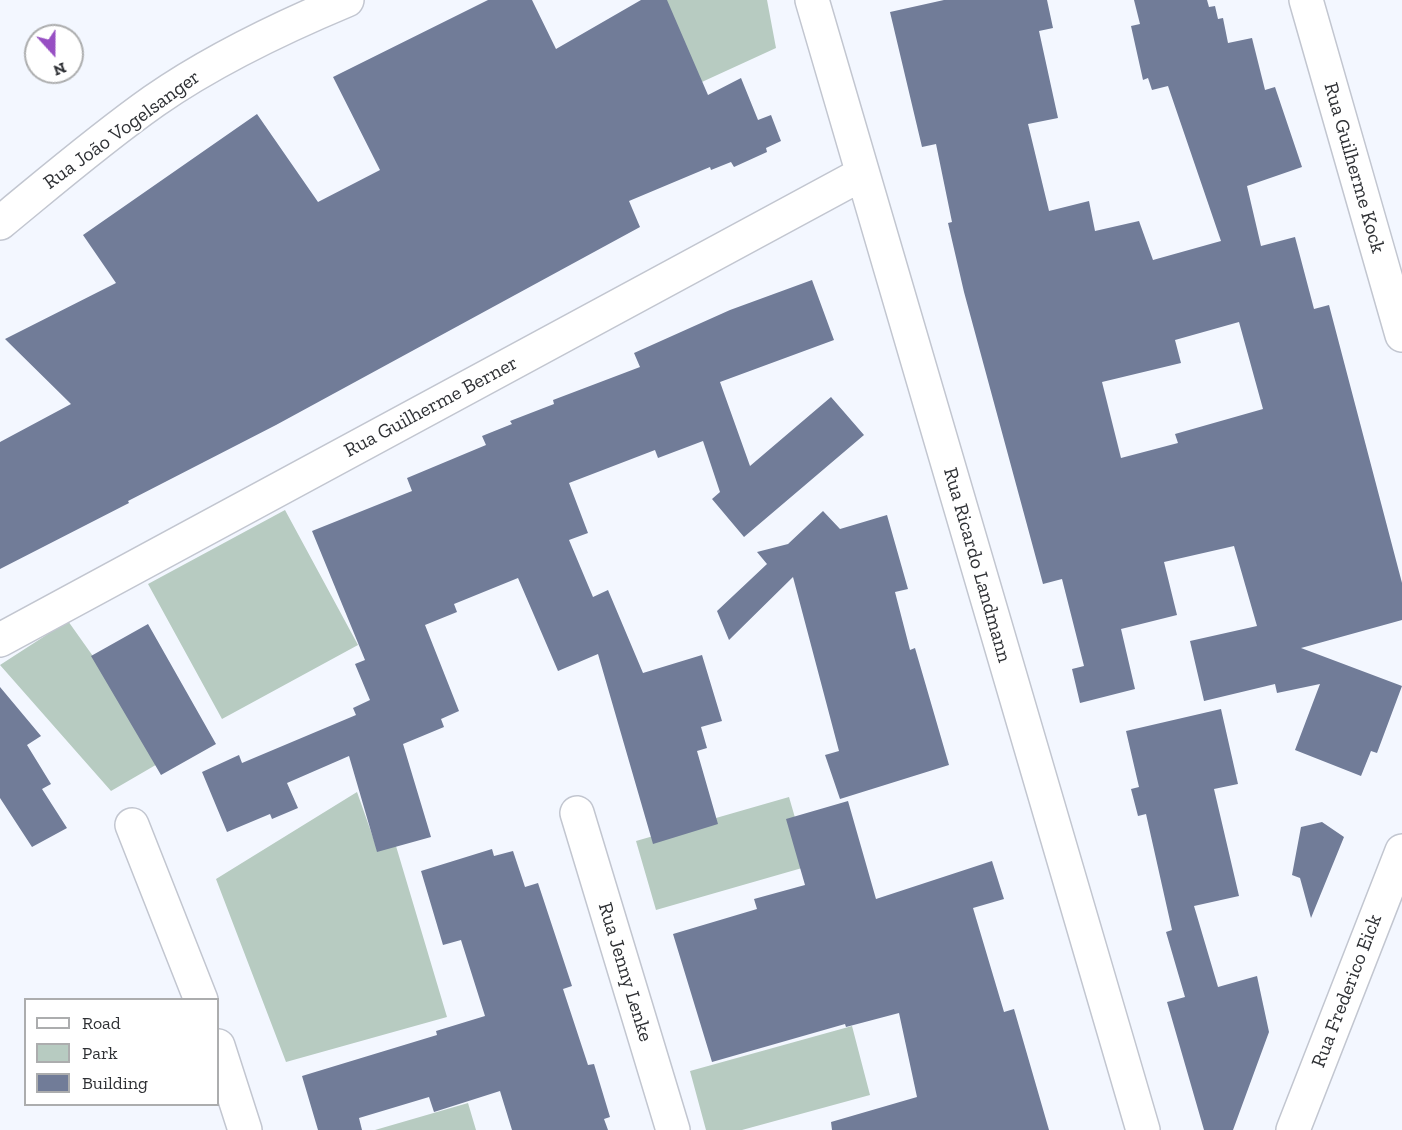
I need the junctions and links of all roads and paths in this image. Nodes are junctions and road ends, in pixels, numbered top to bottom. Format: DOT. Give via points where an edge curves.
graph roads {
  1 [pos="347,0"];
  2 [pos="812,0"];
  3 [pos="1306,0"];
  4 [pos="862,174"];
  5 [pos="0,223"];
  6 [pos="1402,335"];
  7 [pos="0,640"];
  8 [pos="577,813"];
  9 [pos="132,825"];
  10 [pos="1402,851"];
  11 [pos="201,998"];
  12 [pos="219,1049"];
  13 [pos="245,1130"];
  14 [pos="673,1130"];
  15 [pos="1143,1130"];
  16 [pos="1293,1130"];
  1 -- 5 [label="street, Rua João Vogelsanger" via="215,63 154,101"];
  2 -- 4 [label="street, Rua Ricardo Landmann"];
  3 -- 6 [label="street, Rua Guilherme Kock"];
  4 -- 7 [label="street, Rua Guilherme Berner"];
  4 -- 15 [label="street, Rua Ricardo Landmann"];
  8 -- 14 [label="street, Rua Jenny Lenke"];
  9 -- 11 [label="street"];
  10 -- 16 [label="street, Rua Frederico Eick"];
  12 -- 13 [label="street"];
}
